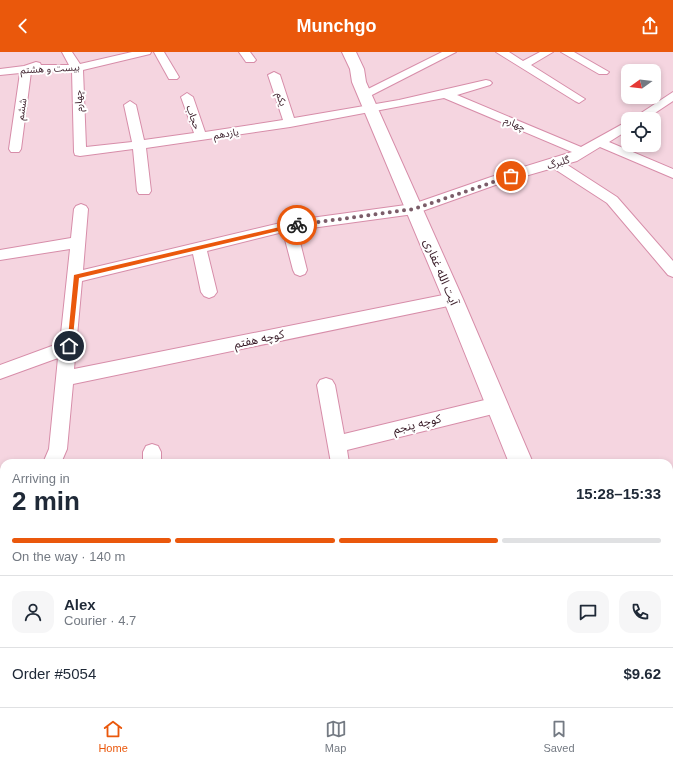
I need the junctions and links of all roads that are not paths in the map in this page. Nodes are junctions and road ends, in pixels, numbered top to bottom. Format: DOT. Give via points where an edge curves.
graph roads {
  1 [pos="146,52"];
  2 [pos="159,52"];
  3 [pos="339,52"];
  4 [pos="349,52"];
  5 [pos="451,52"];
  6 [pos="501,52"];
  7 [pos="548,52"];
  8 [pos="566,52"];
  9 [pos="68,53"];
  10 [pos="523,65"];
  11 [pos="77,68"];
  12 [pos="26,69"];
  13 [pos="0,72"];
  14 [pos="603,72"];
  15 [pos="274,75"];
  16 [pos="173,77"];
  17 [pos="486,82"];
  18 [pos="448,94"];
  19 [pos="365,95"];
  20 [pos="673,96"];
  21 [pos="187,97"];
  22 [pos="579,99"];
  23 [pos="130,105"];
  24 [pos="649,112"];
  25 [pos="290,123"];
  26 [pos="621,129"];
  27 [pos="201,137"];
  28 [pos="599,142"];
  29 [pos="139,145"];
  30 [pos="15,149"];
  31 [pos="80,152"];
  32 [pos="582,152"];
  33 [pos="555,163"];
  34 [pos="673,174"];
  35 [pos="144,191"];
  36 [pos="81,209"];
  37 [pos="414,209"];
  38 [pos="289,226"];
  39 [pos="79,242"];
  40 [pos="199,248"];
  41 [pos="0,255"];
  42 [pos="300,270"];
  43 [pos="673,271"];
  44 [pos="76,277"];
  45 [pos="209,292"];
  46 [pos="453,299"];
  47 [pos="69,346"];
  48 [pos="0,372"];
  49 [pos="66,378"];
  50 [pos="326,385"];
  51 [pos="497,405"];
  52 [pos="337,444"];
  53 [pos="54,459"];
  54 [pos="339,459"];
  55 [pos="519,459"];
  1 -- 11 [label="street, بیست و هشتم"];
  2 -- 16 [label="street"];
  3 -- 19 [label="street, آیت الله غفاری"];
  4 -- 19 [label="street, آیت الله غفاری"];
  5 -- 19 [label="street"];
  6 -- 10 [label="street"];
  7 -- 10 [label="street"];
  8 -- 14 [label="street"];
  9 -- 11 [label="street"];
  9 -- 12 [label="street"];
  10 -- 22 [label="street"];
  11 -- 12 [label="street, بیست و هشتم"];
  11 -- 31 [label="street, چهارم"];
  12 -- 13 [label="street, بیست و هشتم"];
  12 -- 30 [label="street, ششم"];
  15 -- 25 [label="street, یکم"];
  17 -- 18 [label="street, یازدهم"];
  18 -- 19 [label="street, یازدهم"];
  18 -- 32 [label="street, چهارم"];
  19 -- 25 [label="street, یازدهم"];
  19 -- 37 [label="street, آیت الله غفاری"];
  20 -- 24 [label="street"];
  21 -- 27 [label="street, حجاب"];
  23 -- 29 [label="street"];
  25 -- 27 [label="street, یازدهم"];
  26 -- 28 [label="street, گلبرگ"];
  27 -- 29 [label="street, یازدهم"];
  28 -- 32 [label="street, گلبرگ"];
  28 -- 34 [label="street"];
  29 -- 31 [label="street, یازدهم"];
  29 -- 35 [label="street"];
  32 -- 33 [label="street, گلبرگ"];
  33 -- 37 [label="street, گلبرگ" via="496,180"];
  33 -- 43 [label="street" via="612,200"];
  36 -- 39 [label="street"];
  37 -- 38 [label="street, گلبرگ"];
  37 -- 46 [label="street, آیت الله غفاری"];
  38 -- 40 [label="street, گلبرگ"];
  38 -- 42 [label="street"];
  39 -- 41 [label="street"];
  39 -- 44 [label="street"];
  40 -- 44 [label="street, گلبرگ"];
  40 -- 45 [label="street"];
  44 -- 47 [label="street"];
  46 -- 49 [label="street, کوچه هفتم"];
  46 -- 51 [label="street, آیت الله غفاری"];
  47 -- 48 [label="street"];
  47 -- 49 [label="street"];
  49 -- 53 [label="street" via="58,449"];
  50 -- 52 [label="street"];
  51 -- 52 [label="street, کوچه پنجم"];
  51 -- 55 [label="street, آیت الله غفاری"];
  52 -- 54 [label="street"];
}
